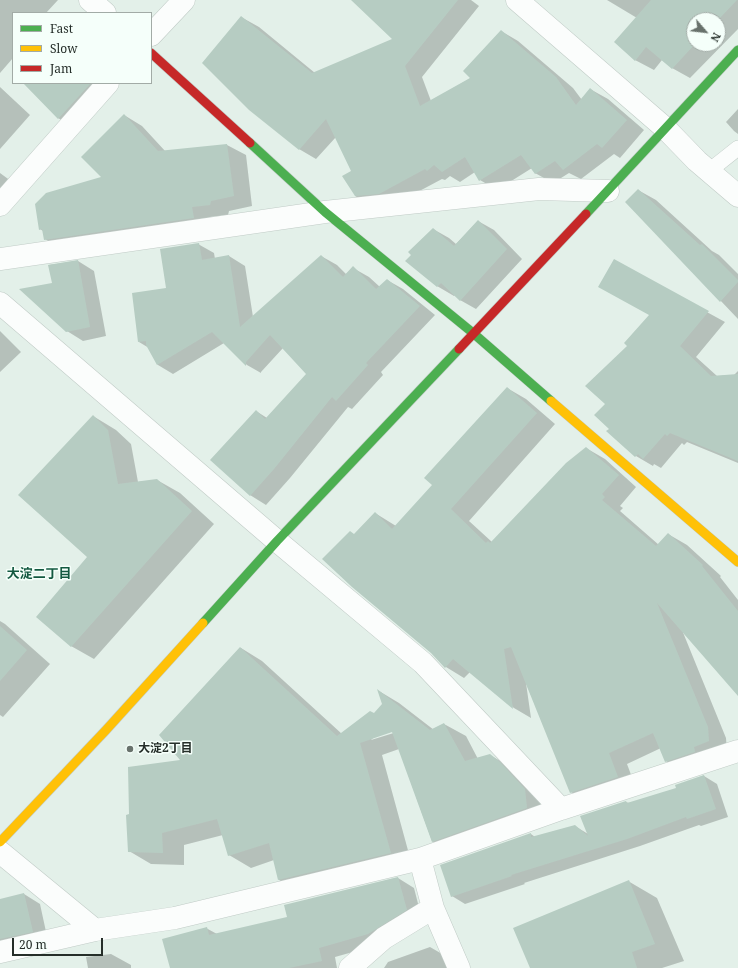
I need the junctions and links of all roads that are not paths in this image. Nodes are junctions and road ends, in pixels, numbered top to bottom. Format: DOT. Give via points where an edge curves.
graph roads {
  1 [pos="90,0"];
  2 [pos="184,0"];
  3 [pos="517,0"];
  4 [pos="104,12"];
  5 [pos="152,34"];
  6 [pos="738,50"];
  7 [pos="152,54"];
  8 [pos="107,84"];
  9 [pos="665,128"];
  10 [pos="738,148"];
  11 [pos="709,171"];
  12 [pos="608,191"];
  13 [pos="738,196"];
  14 [pos="0,205"];
  15 [pos="325,212"];
  16 [pos="0,260"];
  17 [pos="0,303"];
  18 [pos="473,333"];
  19 [pos="277,541"];
  20 [pos="738,562"];
  21 [pos="738,751"];
  22 [pos="561,809"];
  23 [pos="0,842"];
  24 [pos="0,852"];
  25 [pos="420,860"];
  26 [pos="433,908"];
  27 [pos="95,930"];
  28 [pos="0,952"];
  29 [pos="350,968"];
  30 [pos="459,968"];
  1 -- 4 [label="street"];
  2 -- 5 [label="street"];
  3 -- 9 [label="street"];
  6 -- 9 [label="street"];
  7 -- 15 [label="street"];
  8 -- 14 [label="street"];
  9 -- 11 [label="street"];
  9 -- 12 [label="street"];
  10 -- 11 [label="lane"];
  11 -- 13 [label="street"];
  12 -- 15 [label="street" via="539,189"];
  12 -- 18 [label="street"];
  15 -- 16 [label="street"];
  15 -- 18 [label="street"];
  17 -- 19 [label="street"];
  18 -- 19 [label="street"];
  18 -- 20 [label="street"];
  19 -- 22 [label="street" via="423,663"];
  19 -- 23 [label="street" via="106,730"];
  21 -- 22 [label="street"];
  22 -- 25 [label="street"];
  24 -- 27 [label="street"];
  25 -- 26 [label="street"];
  25 -- 27 [label="street" via="175,918"];
  26 -- 29 [label="street" via="384,938"];
  26 -- 30 [label="street"];
  27 -- 28 [label="street"];
}
